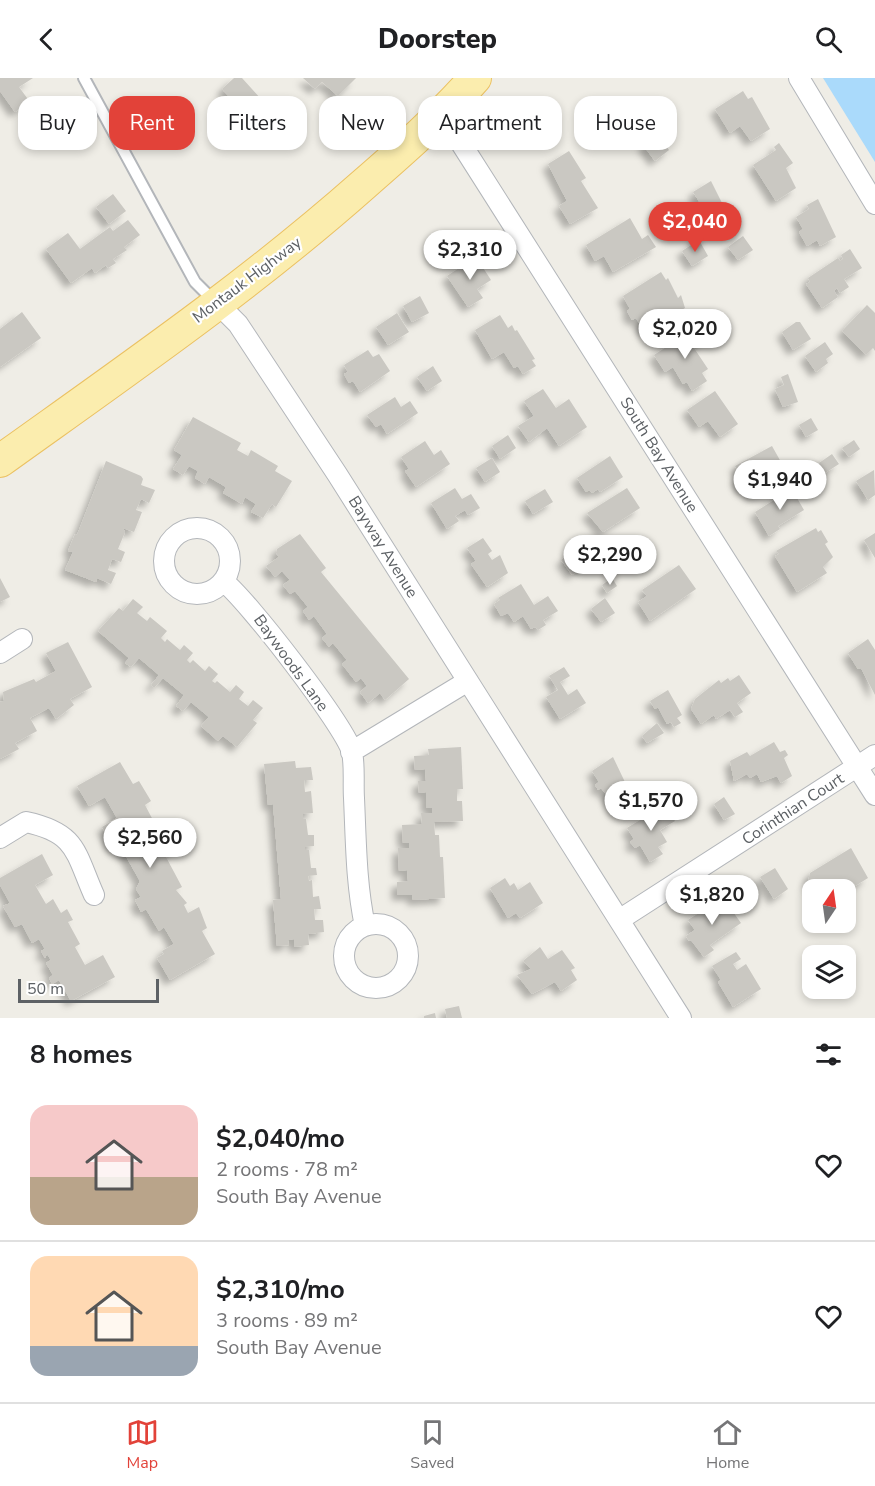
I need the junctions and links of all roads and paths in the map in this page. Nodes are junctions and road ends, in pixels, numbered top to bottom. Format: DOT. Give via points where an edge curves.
graph roads {
  1 [pos="84,78"];
  2 [pos="475,78"];
  3 [pos="799,78"];
  4 [pos="459,96"];
  5 [pos="418,137"];
  6 [pos="465,150"];
  7 [pos="875,204"];
  8 [pos="218,304"];
  9 [pos="0,460"];
  10 [pos="223,580"];
  11 [pos="22,639"];
  12 [pos="0,653"];
  13 [pos="468,681"];
  14 [pos="351,752"];
  15 [pos="875,755"];
  16 [pos="857,766"];
  17 [pos="875,795"];
  18 [pos="0,838"];
  19 [pos="94,895"];
  20 [pos="619,920"];
  21 [pos="365,926"];
  22 [pos="681,1018"];
  1 -- 8 [label="lane, Bayway Avenue" via="195,282"];
  2 -- 4 [label="main road, Montauk Highway"];
  3 -- 7 [label="street"];
  5 -- 8 [label="main road, Montauk Highway" via="302,240"];
  6 -- 16 [label="street, South Bay Avenue"];
  8 -- 9 [label="main road, Montauk Highway"];
  8 -- 13 [label="street, Bayway Avenue" via="238,324"];
  10 -- 14 [label="street, Baywoods Lane" via="269,632"];
  11 -- 12 [label="street"];
  13 -- 14 [label="street"];
  13 -- 20 [label="street, Bayway Avenue"];
  14 -- 21 [label="street, Baywoods Lane" via="358,879"];
  15 -- 16 [label="street, Corinthian Court"];
  16 -- 17 [label="street, South Bay Avenue"];
  16 -- 20 [label="street, Corinthian Court"];
  18 -- 19 [label="street" via="26,822 50,827 70,842"];
  20 -- 22 [label="street, Bayway Avenue"];
}
